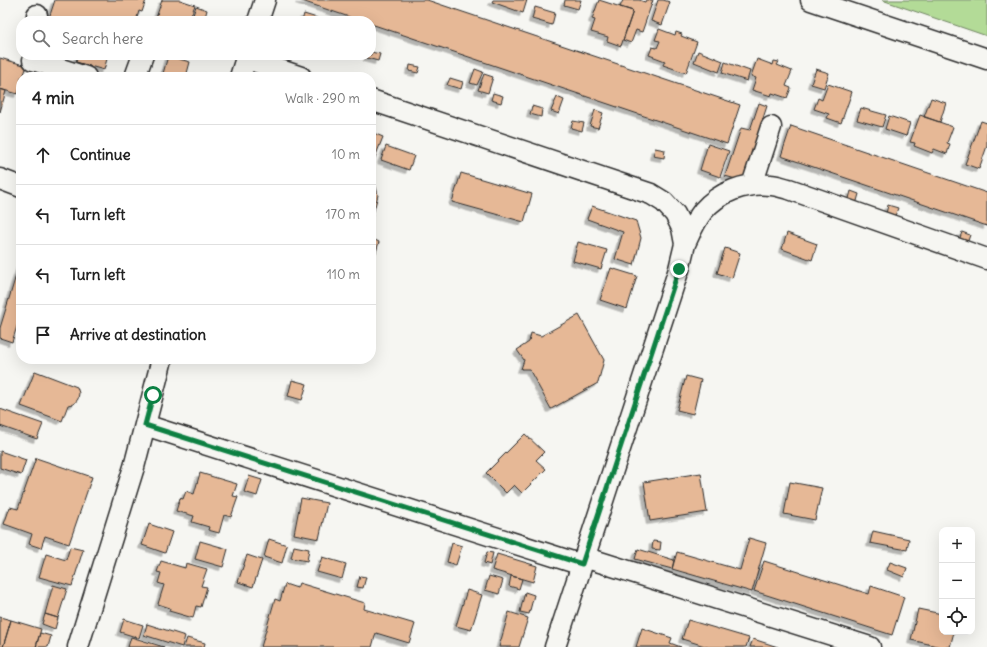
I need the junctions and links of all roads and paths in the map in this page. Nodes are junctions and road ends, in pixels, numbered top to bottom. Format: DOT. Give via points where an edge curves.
graph roads {
  1 [pos="265,0"];
  2 [pos="811,0"];
  3 [pos="260,16"];
  4 [pos="987,59"];
  5 [pos="141,60"];
  6 [pos="244,63"];
  7 [pos="33,64"];
  8 [pos="66,72"];
  9 [pos="137,72"];
  10 [pos="281,72"];
  11 [pos="376,102"];
  12 [pos="771,127"];
  13 [pos="0,179"];
  14 [pos="16,185"];
  15 [pos="752,185"];
  16 [pos="685,244"];
  17 [pos="987,259"];
  18 [pos="161,364"];
  19 [pos="145,425"];
  20 [pos="583,561"];
  21 [pos="78,647"];
  22 [pos="555,647"];
  23 [pos="870,647"];
  1 -- 3 [label="street"];
  2 -- 4 [label="street"];
  5 -- 9 [label="street"];
  6 -- 10 [label="street"];
  7 -- 8 [label="street"];
  11 -- 16 [label="street" via="651,194 664,202 675,214 682,228"];
  12 -- 15 [label="street"];
  13 -- 14 [label="street"];
  15 -- 16 [label="street" via="717,198 703,211"];
  15 -- 17 [label="street" via="771,185 789,189"];
  16 -- 20 [label="street"];
  18 -- 19 [label="street"];
  19 -- 20 [label="street"];
  19 -- 21 [label="street"];
  20 -- 22 [label="street"];
  20 -- 23 [label="street"];
}
